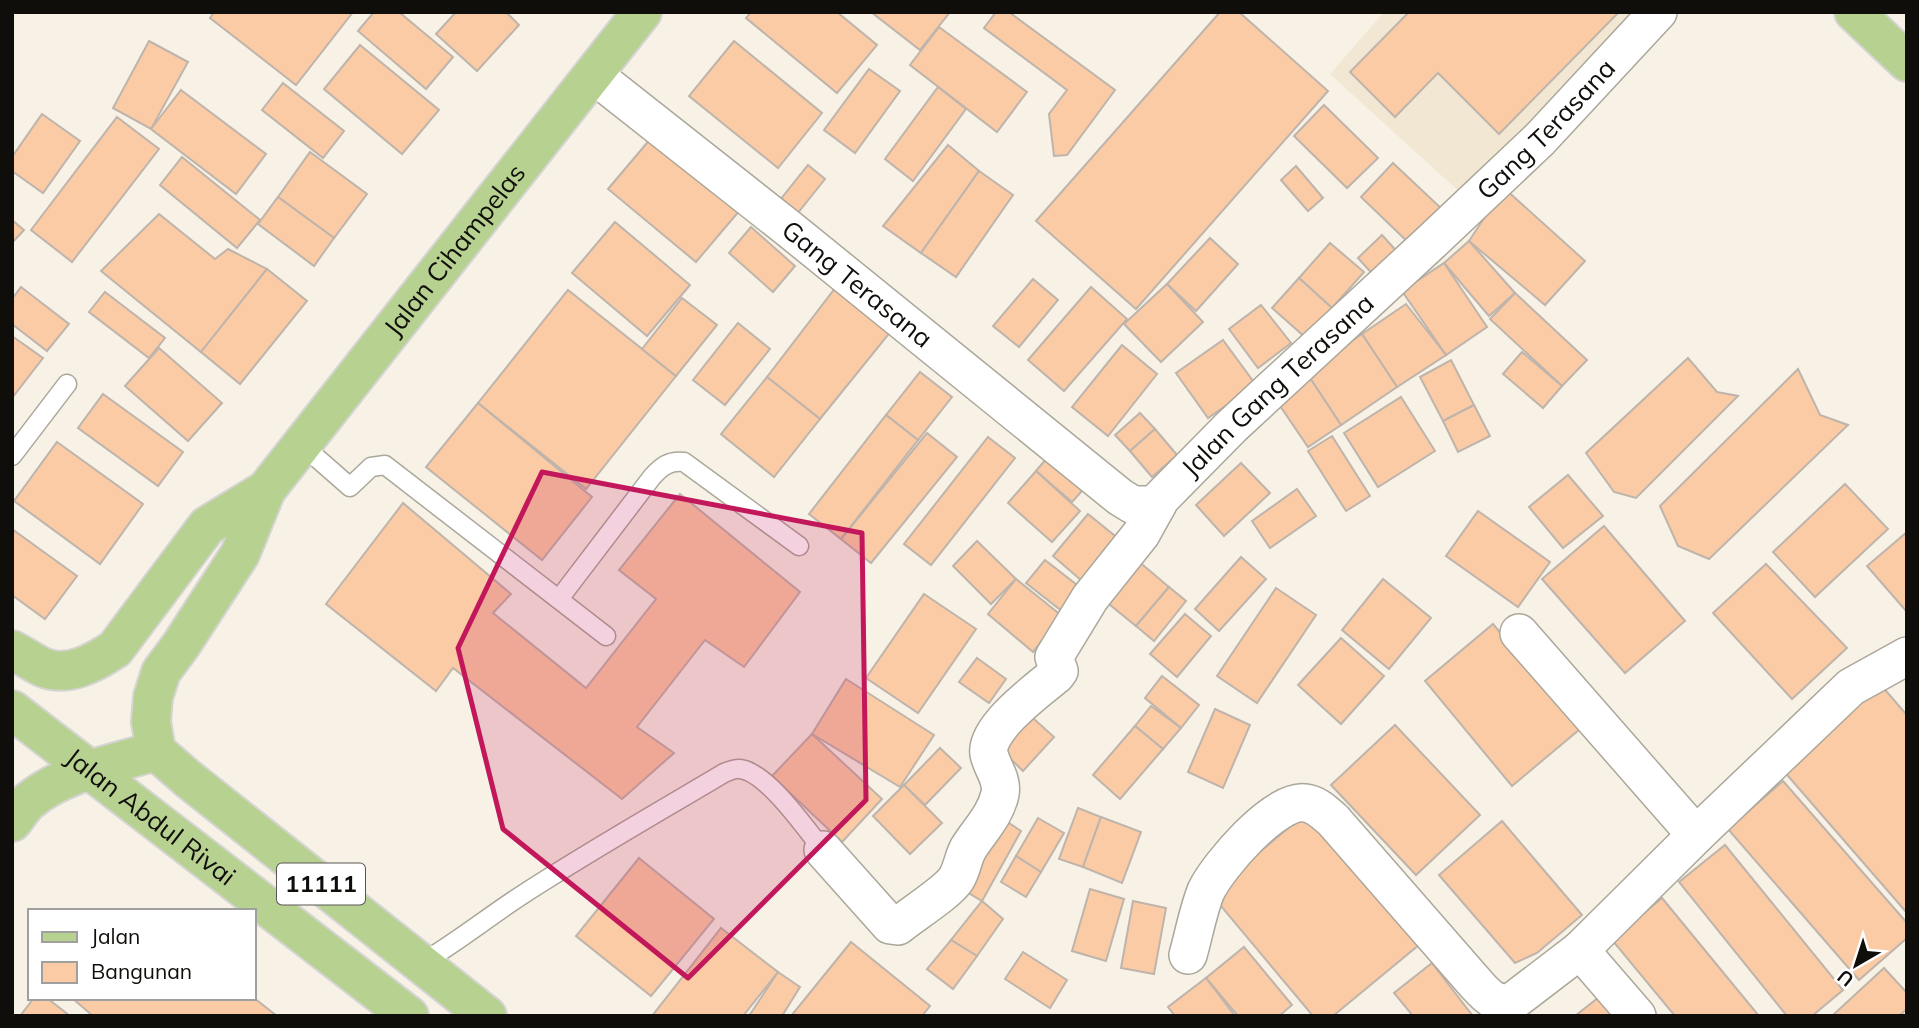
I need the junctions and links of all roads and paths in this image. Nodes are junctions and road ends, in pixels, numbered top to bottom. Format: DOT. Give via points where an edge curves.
graph roads {
  1 [pos="642,12"];
  2 [pos="1658,12"];
  3 [pos="1872,18"];
  4 [pos="1907,62"];
  5 [pos="594,75"];
  6 [pos="1430,243"];
  7 [pos="67,384"];
  8 [pos="302,445"];
  9 [pos="12,456"];
  10 [pos="266,490"];
  11 [pos="1157,505"];
  12 [pos="799,546"];
  13 [pos="559,599"];
  14 [pos="1519,632"];
  15 [pos="606,636"];
  16 [pos="12,650"];
  17 [pos="1901,670"];
  18 [pos="19,715"];
  19 [pos="156,751"];
  20 [pos="92,771"];
  21 [pos="20,812"];
  22 [pos="1696,835"];
  23 [pos="823,850"];
  24 [pos="1580,950"];
  25 [pos="1188,955"];
  26 [pos="420,964"];
  27 [pos="408,1016"];
  28 [pos="487,1016"];
  29 [pos="1637,1016"];
  1 -- 5 [label="main road, Jalan Cihampelas"];
  2 -- 6 [label="street, Gang Terasana" via="1540,138"];
  3 -- 4 [label="main road"];
  5 -- 8 [label="main road, Jalan Cihampelas"];
  5 -- 11 [label="street, Gang Terasana" via="1120,497 1133,505"];
  6 -- 11 [label="street, Jalan Gang Terasana" via="1232,426"];
  7 -- 9 [label="lane"];
  8 -- 10 [label="main road, Jalan Cihampelas"];
  8 -- 13 [label="lane" via="350,487 370,467 385,466"];
  10 -- 16 [label="main road, Jalan Cihampelas" via="207,526 115,649 94,663 70,670 45,668"];
  10 -- 19 [label="main road, Jalan Cihampelas" via="240,554 161,673 150,722"];
  11 -- 23 [label="street, Jalan Gang Terasana" via="1057,650 1054,657 1059,671 1012,712 990,743 988,752 1001,785 1000,795 956,879 894,927"];
  12 -- 13 [label="lane" via="675,460 652,477"];
  13 -- 15 [label="lane"];
  14 -- 22 [label="street"];
  17 -- 22 [label="street" via="1871,675 1851,687"];
  18 -- 20 [label="main road, Jalan Abdul Rivai / 11111"];
  18 -- 21 [label="main road" via="34,748 34,776"];
  19 -- 20 [label="main road"];
  19 -- 26 [label="main road, Jalan Abdul Rivai / 11111"];
  20 -- 21 [label="main road" via="47,789"];
  20 -- 27 [label="main road, Jalan Abdul Rivai / 11111"];
  22 -- 24 [label="street"];
  23 -- 26 [label="lane" via="775,791 740,768 724,773 524,894"];
  24 -- 25 [label="street" via="1512,1002 1496,1002 1333,820 1306,802 1291,804 1255,829 1222,866 1206,891"];
  24 -- 29 [label="street"];
  26 -- 28 [label="main road, Jalan Abdul Rivai / 11111"];
}
